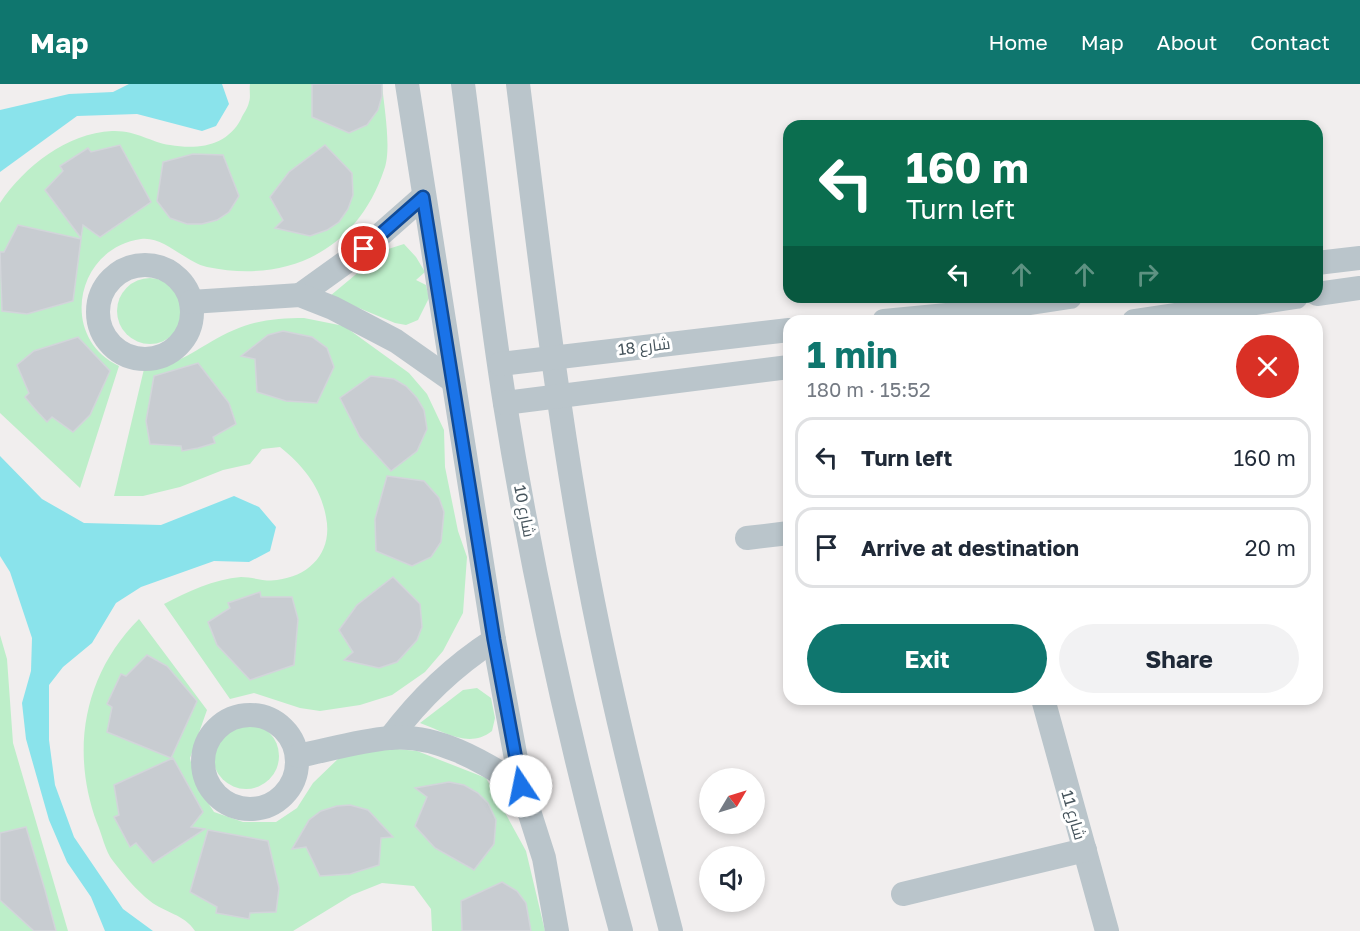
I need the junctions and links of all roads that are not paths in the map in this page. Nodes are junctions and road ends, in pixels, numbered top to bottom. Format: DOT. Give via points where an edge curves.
graph roads {
  1 [pos="407,84"];
  2 [pos="463,84"];
  3 [pos="518,84"];
  4 [pos="423,197"];
  5 [pos="1360,258"];
  6 [pos="1323,262"];
  7 [pos="1360,288"];
  8 [pos="1323,293"];
  9 [pos="300,295"];
  10 [pos="191,302"];
  11 [pos="1036,303"];
  12 [pos="1256,303"];
  13 [pos="968,315"];
  14 [pos="1174,315"];
  15 [pos="783,331"];
  16 [pos="553,357"];
  17 [pos="500,364"];
  18 [pos="783,368"];
  19 [pos="453,381"];
  20 [pos="558,395"];
  21 [pos="505,403"];
  22 [pos="783,534"];
  23 [pos="747,538"];
  24 [pos="494,640"];
  25 [pos="1045,705"];
  26 [pos="390,738"];
  27 [pos="298,756"];
  28 [pos="521,786"];
  29 [pos="1085,850"];
  30 [pos="903,894"];
  31 [pos="557,931"];
  32 [pos="621,931"];
  33 [pos="671,931"];
  34 [pos="1107,931"];
  1 -- 4 [label="street"];
  2 -- 17 [label="street, شارع 10"];
  3 -- 16 [label="street"];
  4 -- 9 [label="street" via="364,249"];
  4 -- 19 [label="street"];
  5 -- 6 [label="street"];
  7 -- 8 [label="street"];
  9 -- 10 [label="street"];
  9 -- 19 [label="street" via="396,340"];
  11 -- 13 [label="street"];
  12 -- 14 [label="street"];
  15 -- 16 [label="street, شارع 18"];
  16 -- 17 [label="street, شارع 18"];
  16 -- 20 [label="street"];
  17 -- 21 [label="street, شارع 10"];
  18 -- 20 [label="street"];
  19 -- 24 [label="street"];
  20 -- 21 [label="street"];
  20 -- 33 [label="street" via="610,686"];
  21 -- 32 [label="street, شارع 10" via="561,690"];
  22 -- 23 [label="street"];
  24 -- 26 [label="street" via="436,682"];
  24 -- 28 [label="street"];
  25 -- 29 [label="street, شارع 11"];
  26 -- 27 [label="street"];
  26 -- 28 [label="street" via="459,751"];
  28 -- 31 [label="street" via="544,858"];
  29 -- 30 [label="street"];
  29 -- 34 [label="street, شارع 11"];
}
